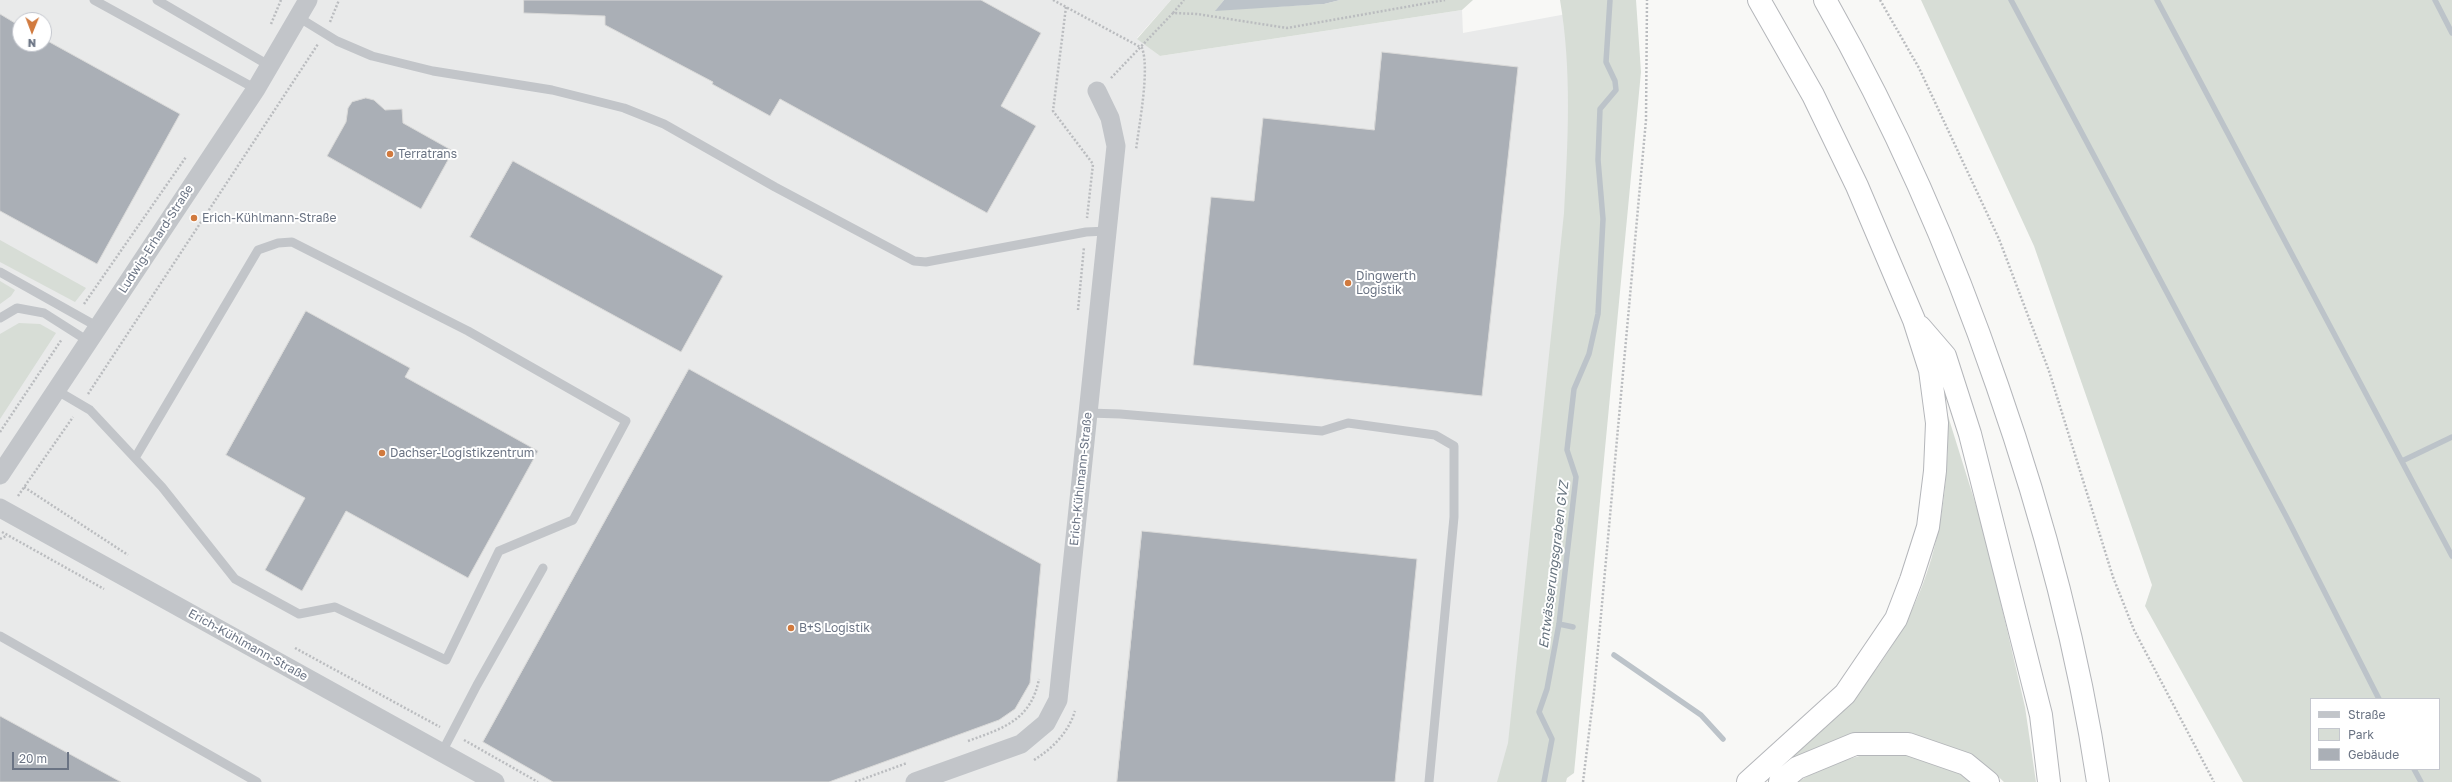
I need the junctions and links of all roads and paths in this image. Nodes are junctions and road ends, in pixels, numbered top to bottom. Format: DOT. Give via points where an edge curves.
graph roads {
  1 [pos="94,0"];
  2 [pos="157,0"];
  3 [pos="281,0"];
  4 [pos="308,0"];
  5 [pos="340,0"];
  6 [pos="1053,0"];
  7 [pos="1184,0"];
  8 [pos="1445,0"];
  9 [pos="1647,0"];
  10 [pos="1759,0"];
  11 [pos="1825,0"];
  12 [pos="1880,0"];
  13 [pos="1066,7"];
  14 [pos="1173,13"];
  15 [pos="298,17"];
  16 [pos="270,29"];
  17 [pos="324,33"];
  18 [pos="1142,48"];
  19 [pos="270,66"];
  20 [pos="256,89"];
  21 [pos="1097,91"];
  22 [pos="189,152"];
  23 [pos="1107,231"];
  24 [pos="1086,232"];
  25 [pos="0,272"];
  26 [pos="77,315"];
  27 [pos="1077,317"];
  28 [pos="0,318"];
  29 [pos="1914,320"];
  30 [pos="68,328"];
  31 [pos="93,334"];
  32 [pos="56,390"];
  33 [pos="81,404"];
  34 [pos="1088,413"];
  35 [pos="0,432"];
  36 [pos="135,458"];
  37 [pos="0,475"];
  38 [pos="24,487"];
  39 [pos="4,510"];
  40 [pos="6,536"];
  41 [pos="0,538"];
  42 [pos="133,559"];
  43 [pos="543,568"];
  44 [pos="0,636"];
  45 [pos="293,647"];
  46 [pos="1040,672"];
  47 [pos="451,733"];
  48 [pos="964,742"];
  49 [pos="442,752"];
  50 [pos="914,761"];
  51 [pos="257,782"];
  52 [pos="495,782"];
  53 [pos="538,782"];
  54 [pos="855,782"];
  55 [pos="915,782"];
  56 [pos="1429,782"];
  57 [pos="1583,782"];
  58 [pos="1748,782"];
  59 [pos="1780,782"];
  60 [pos="1988,782"];
  61 [pos="2049,782"];
  62 [pos="2098,782"];
  63 [pos="2214,782"];
  1 -- 20 [label="lane"];
  2 -- 19 [label="lane"];
  3 -- 16 [label="path"];
  4 -- 15 [label="street, Ludwig-Erhard-Straße"];
  5 -- 17 [label="path"];
  6 -- 13 [label="path"];
  7 -- 14 [label="path"];
  8 -- 14 [label="path" via="1287,28 1197,14"];
  9 -- 57 [label="path" via="1646,120 1595,684"];
  10 -- 29 [label="highway" via="1827,123"];
  11 -- 62 [label="highway" via="1866,72 1930,208 1967,299 2010,420 2053,559 2089,719"];
  12 -- 63 [label="path" via="1919,68 1998,239 2049,371 2113,577 2134,630"];
  13 -- 18 [label="path"];
  13 -- 24 [label="path" via="1053,111 1093,164"];
  14 -- 18 [label="path"];
  15 -- 17 [label="lane"];
  15 -- 19 [label="street, Ludwig-Erhard-Straße"];
  17 -- 24 [label="lane" via="352,48 407,66 552,90 624,108 664,124 914,261 926,262"];
  17 -- 33 [label="path"];
  18 -- 21 [label="path"];
  19 -- 20 [label="street, Ludwig-Erhard-Straße"];
  20 -- 31 [label="street, Ludwig-Erhard-Straße"];
  21 -- 23 [label="street, Erich-Kühlmann-Straße" via="1110,118 1116,146"];
  22 -- 26 [label="path"];
  23 -- 24 [label="lane"];
  23 -- 34 [label="street, Erich-Kühlmann-Straße"];
  24 -- 27 [label="path"];
  25 -- 26 [label="lane"];
  26 -- 31 [label="lane"];
  28 -- 30 [label="lane" via="18,308 44,313"];
  29 -- 58 [label="highway" via="1930,370 1937,423 1935,471 1928,527 1911,580 1896,619 1845,694"];
  29 -- 61 [label="highway" via="1945,356 1970,434 2041,715"];
  30 -- 31 [label="lane"];
  30 -- 35 [label="path"];
  31 -- 32 [label="street, Ludwig-Erhard-Straße"];
  32 -- 33 [label="lane"];
  32 -- 37 [label="street, Ludwig-Erhard-Straße"];
  33 -- 36 [label="lane" via="90,410"];
  33 -- 38 [label="path" via="43,463"];
  34 -- 55 [label="street, Erich-Kühlmann-Straße" via="1058,700 1046,723 1021,744"];
  34 -- 56 [label="lane" via="1322,431 1348,423 1435,435 1454,446 1454,517"];
  36 -- 36 [label="lane" via="162,487 235,579 299,614 336,607 446,660 499,551 573,520 626,421 468,331 292,242 278,243 258,250"];
  38 -- 39 [label="path"];
  38 -- 42 [label="path"];
  39 -- 49 [label="street, Erich-Kühlmann-Straße"];
  40 -- 41 [label="path"];
  43 -- 47 [label="lane"];
  44 -- 51 [label="lane"];
  45 -- 47 [label="path"];
  46 -- 48 [label="path" via="1036,695 1027,710 1016,721"];
  47 -- 49 [label="lane"];
  47 -- 53 [label="path"];
  49 -- 52 [label="street, Erich-Kühlmann-Straße"];
  50 -- 54 [label="path"];
  59 -- 60 [label="highway" via="1798,768 1856,744 1908,744 1966,764"];
}
